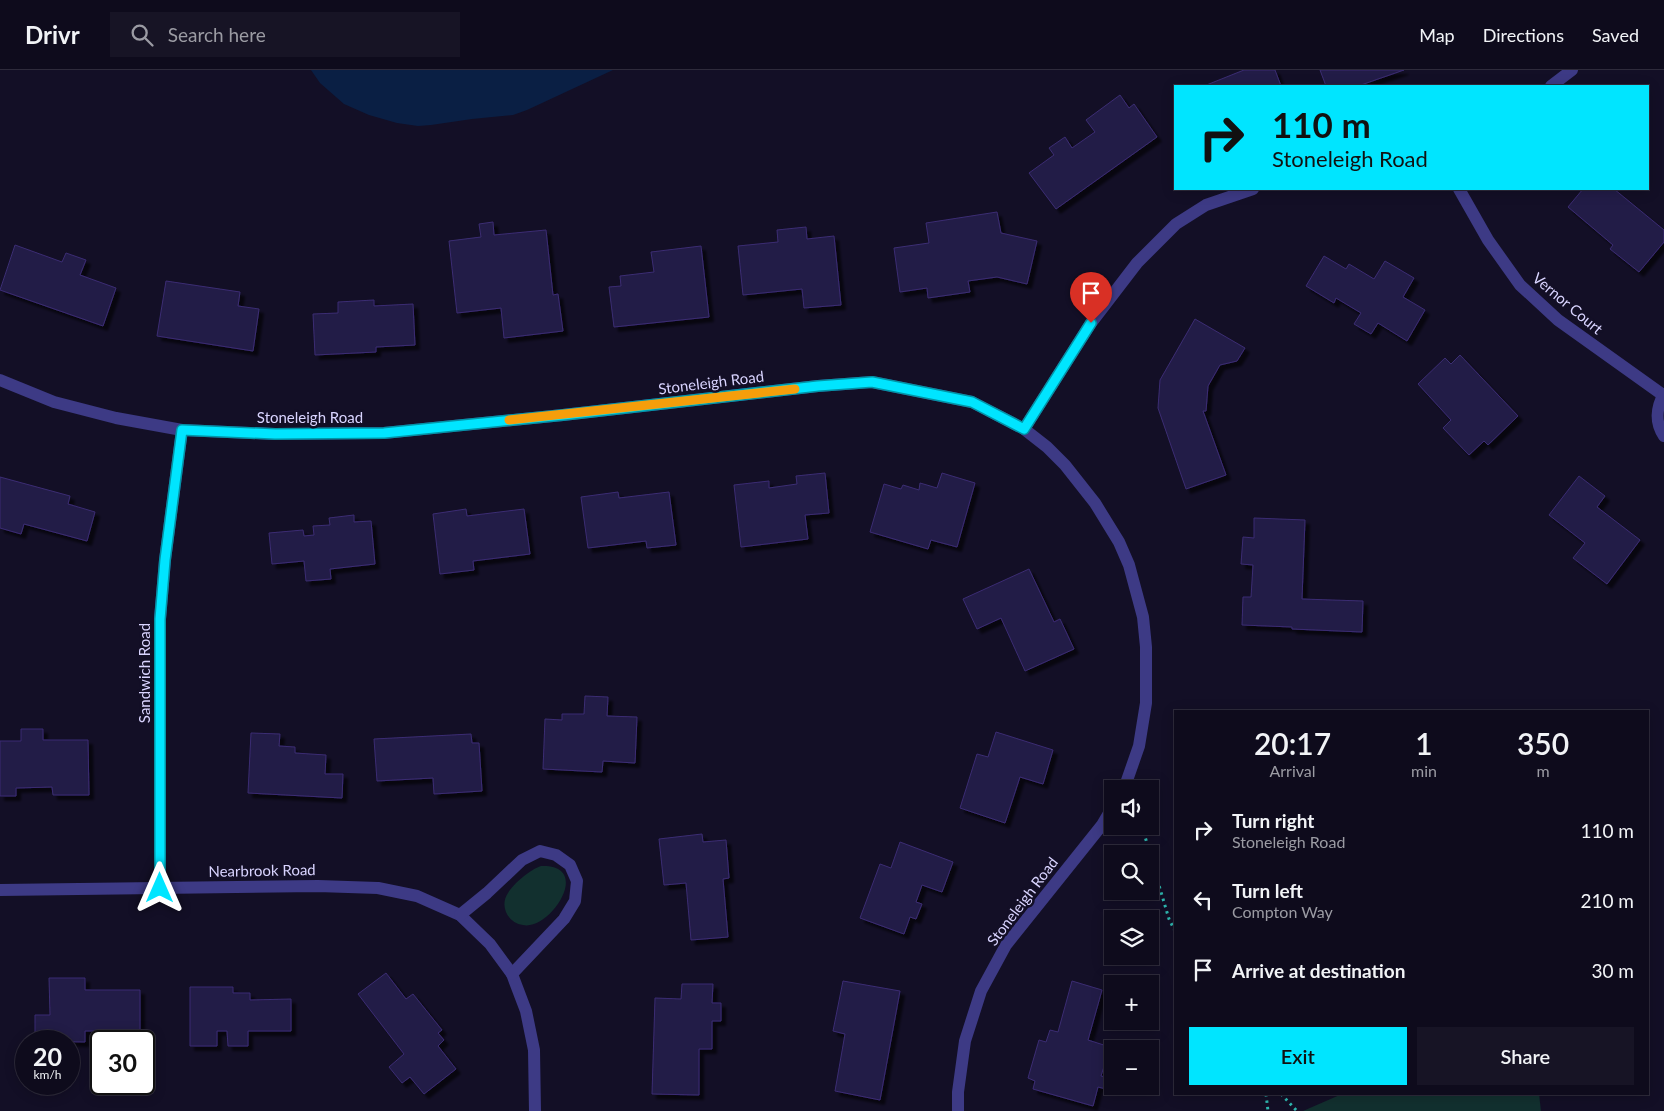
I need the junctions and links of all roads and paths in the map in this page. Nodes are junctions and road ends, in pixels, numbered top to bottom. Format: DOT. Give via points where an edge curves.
graph roads {
  1 [pos="1572,70"];
  2 [pos="1551,85"];
  3 [pos="1250,190"];
  4 [pos="1461,190"];
  5 [pos="0,380"];
  6 [pos="1664,394"];
  7 [pos="1024,429"];
  8 [pos="182,430"];
  9 [pos="1664,436"];
  10 [pos="1127,780"];
  11 [pos="1104,822"];
  12 [pos="1159,885"];
  13 [pos="160,888"];
  14 [pos="0,890"];
  15 [pos="460,915"];
  16 [pos="1174,929"];
  17 [pos="512,974"];
  18 [pos="1266,1095"];
  19 [pos="1282,1095"];
  20 [pos="536,1111"];
  21 [pos="958,1111"];
  22 [pos="1268,1111"];
  23 [pos="1297,1111"];
  1 -- 2 [label="street"];
  3 -- 7 [label="street" via="1206,204 1176,224 1137,263 1091,323"];
  4 -- 6 [label="street, Vernor Court" via="1488,240 1520,285 1558,320"];
  5 -- 8 [label="street, Stoneleigh Road" via="54,402"];
  6 -- 9 [label="street, Vernor Court" via="1658,406 1657,419"];
  7 -- 8 [label="street, Stoneleigh Road" via="972,402 872,382 384,433 275,434"];
  7 -- 10 [label="street, Stoneleigh Road" via="1065,465 1095,504 1119,542 1129,566 1143,617 1146,703 1139,746"];
  8 -- 13 [label="street, Sandwich Road" via="160,619"];
  11 -- 21 [label="street, Stoneleigh Road" via="1006,945 981,992 965,1041"];
  12 -- 16 [label="path"];
  13 -- 14 [label="street, Nearbrook Road"];
  13 -- 15 [label="street, Nearbrook Road" via="378,888 417,896"];
  15 -- 17 [label="street, Nearbrook Road" via="490,944"];
  15 -- 17 [label="street" via="522,860 540,851 556,854 570,864 577,881 575,901 564,919"];
  17 -- 20 [label="street, Nearbrook Road" via="526,1011 534,1050"];
  18 -- 22 [label="path"];
  19 -- 23 [label="path"];
}
